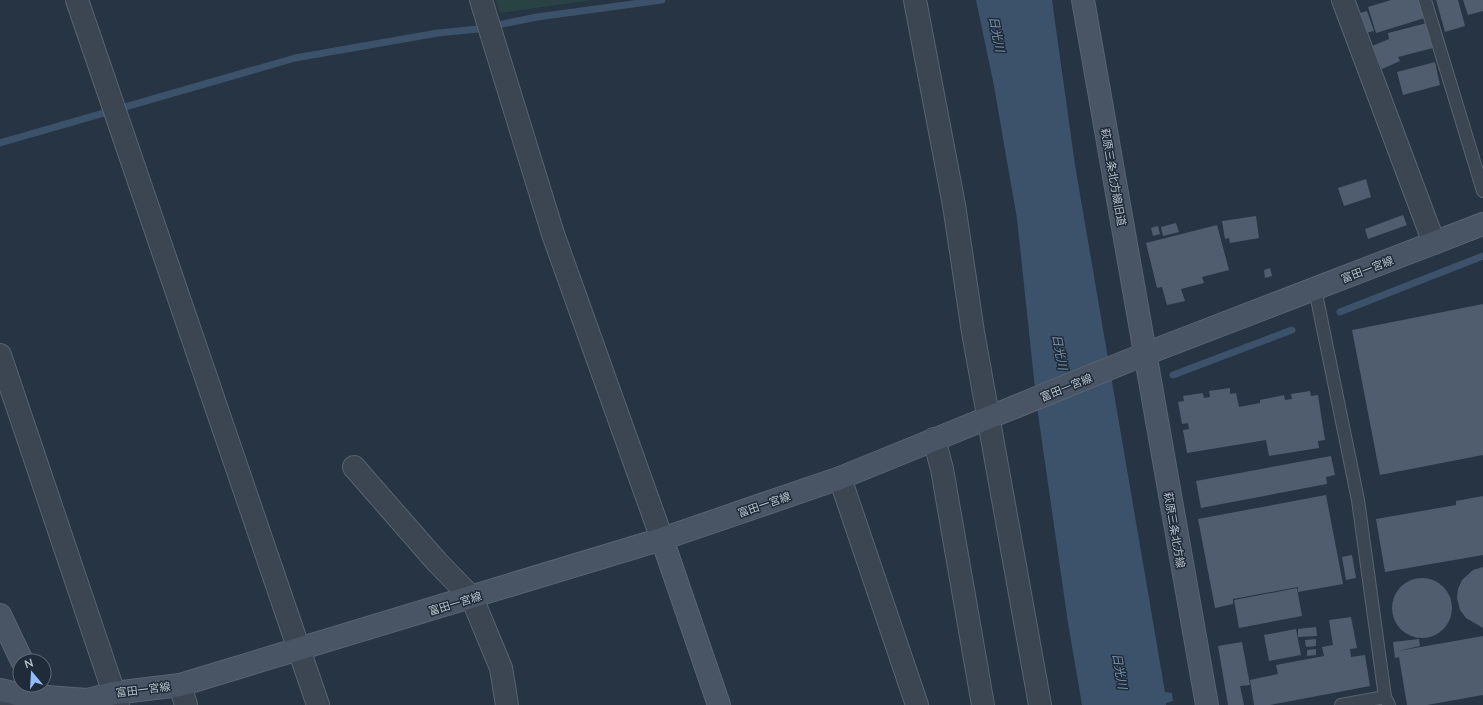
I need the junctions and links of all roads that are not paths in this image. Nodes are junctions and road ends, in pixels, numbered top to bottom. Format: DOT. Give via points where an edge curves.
graph roads {
  1 [pos="77,0"];
  2 [pos="915,0"];
  3 [pos="1083,0"];
  4 [pos="1343,0"];
  5 [pos="1425,0"];
  6 [pos="482,5"];
  7 [pos="1483,191"];
  8 [pos="1483,224"];
  9 [pos="1434,243"];
  10 [pos="1315,289"];
  11 [pos="0,355"];
  12 [pos="1140,357"];
  13 [pos="997,414"];
  14 [pos="934,439"];
  15 [pos="354,467"];
  16 [pos="840,478"];
  17 [pos="662,539"];
  18 [pos="472,598"];
  19 [pos="0,615"];
  20 [pos="300,649"];
  21 [pos="18,653"];
  22 [pos="0,690"];
  23 [pos="183,695"];
  24 [pos="25,697"];
  25 [pos="116,699"];
  26 [pos="1387,701"];
  27 [pos="318,705"];
  28 [pos="507,705"];
  29 [pos="719,705"];
  30 [pos="917,705"];
  31 [pos="983,705"];
  32 [pos="1040,705"];
  33 [pos="1207,705"];
  34 [pos="1341,705"];
  1 -- 20 [label="street"];
  2 -- 13 [label="street"];
  3 -- 12 [label="main road, 萩原三条北方線旧道"];
  4 -- 9 [label="street"];
  5 -- 7 [label="lane"];
  6 -- 17 [label="street" via="553,234"];
  8 -- 9 [label="main road, 富田一宮線"];
  9 -- 10 [label="main road, 富田一宮線"];
  10 -- 12 [label="main road, 富田一宮線"];
  10 -- 26 [label="lane" via="1358,500"];
  11 -- 25 [label="street"];
  12 -- 13 [label="main road, 富田一宮線"];
  12 -- 33 [label="main road, 萩原三条北方線"];
  13 -- 14 [label="main road, 富田一宮線"];
  13 -- 32 [label="street"];
  14 -- 16 [label="main road, 富田一宮線"];
  14 -- 31 [label="street" via="942,469"];
  15 -- 18 [label="street"];
  16 -- 17 [label="main road, 富田一宮線"];
  16 -- 30 [label="street"];
  17 -- 18 [label="main road, 富田一宮線"];
  17 -- 29 [label="main road"];
  18 -- 20 [label="main road, 富田一宮線"];
  18 -- 28 [label="street" via="500,668"];
  19 -- 21 [label="main road"];
  20 -- 23 [label="main road, 富田一宮線"];
  20 -- 27 [label="street"];
  22 -- 24 [label="main road, 富田一宮線"];
  23 -- 25 [label="main road, 富田一宮線"];
  24 -- 25 [label="main road, 富田一宮線"];
  26 -- 34 [label="lane"];
}
